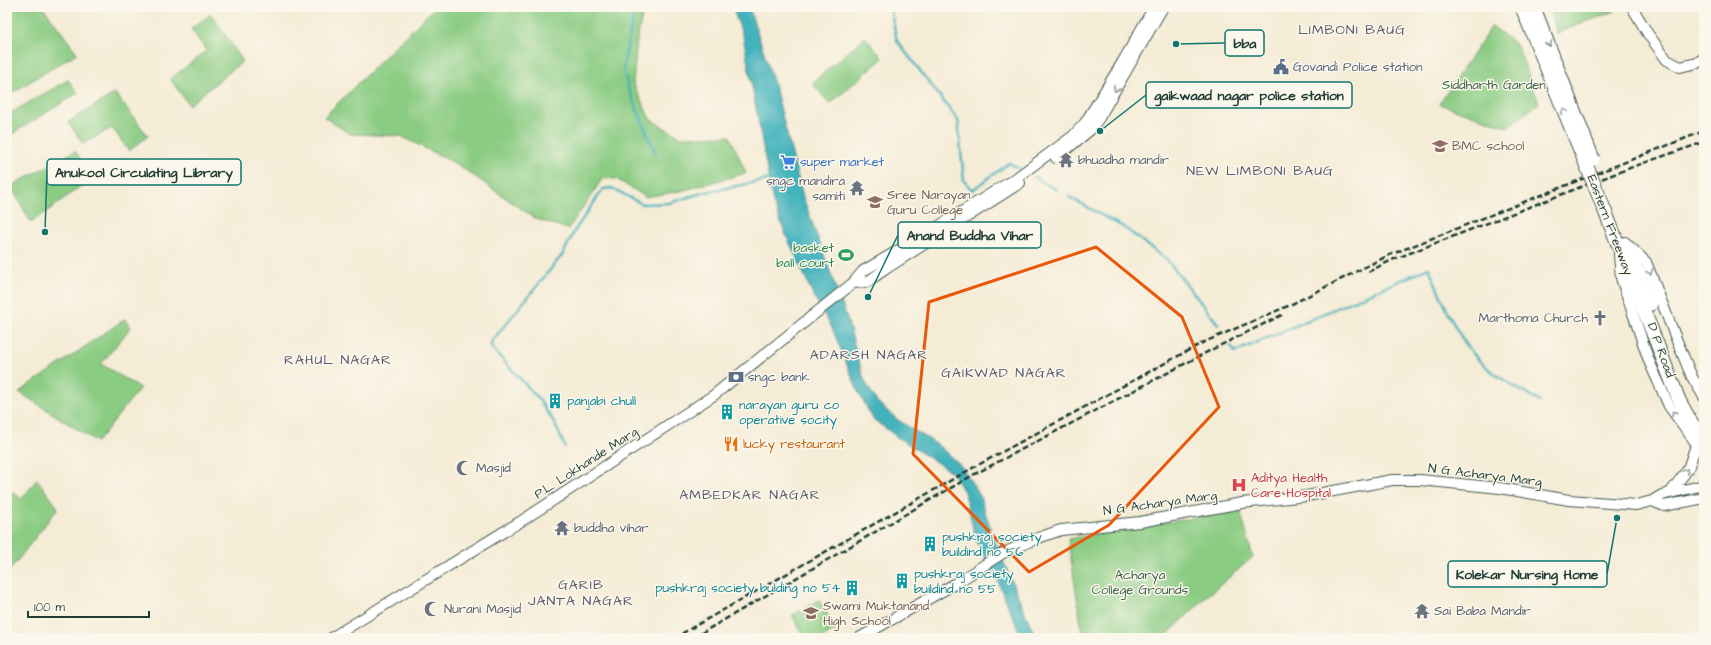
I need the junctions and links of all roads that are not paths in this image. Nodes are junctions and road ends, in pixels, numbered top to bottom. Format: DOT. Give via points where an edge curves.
graph roads {
  1 [pos="1154,7"];
  2 [pos="1163,7"];
  3 [pos="1632,7"];
  4 [pos="1528,8"];
  5 [pos="1704,58"];
  6 [pos="1622,243"];
  7 [pos="1634,273"];
  8 [pos="853,283"];
  9 [pos="1704,397"];
  10 [pos="1704,426"];
  11 [pos="1700,442"];
  12 [pos="1704,454"];
  13 [pos="1704,485"];
  14 [pos="1670,494"];
  15 [pos="1704,498"];
  16 [pos="1652,502"];
  17 [pos="331,638"];
  18 [pos="859,638"];
  1 -- 8 [label="main road" via="1089,116 1073,136 1016,178 863,271"];
  2 -- 8 [label="main road, one-way" via="1090,130 1050,162 987,205 867,282"];
  3 -- 5 [label="main road" via="1667,60 1680,67"];
  4 -- 6 [label="highway, Eastern Freeway, bridge"];
  6 -- 7 [label="highway, Eastern Freeway"];
  6 -- 9 [label="main road, one-way" via="1646,262 1692,377"];
  11 -- 6 [label="main road, D P Road, one-way" via="1669,406 1649,361 1621,278"];
  7 -- 10 [label="highway, Eastern Freeway" via="1687,397"];
  7 -- 11 [label="highway, Eastern Freeway" via="1679,400"];
  8 -- 17 [label="main road, P.L. Lokhande Marg" via="714,395 528,517"];
  11 -- 12 [label="main road, D P Road"];
  14 -- 11 [label="main road, one-way" via="1688,469"];
  13 -- 14 [label="main road"];
  14 -- 16 [label="main road"];
  15 -- 16 [label="main road, N G Acharya Marg" via="1664,506"];
  16 -- 18 [label="main road, N G Acharya Marg" via="1636,505 1569,500 1500,488 1420,480 1392,480 1140,522 1061,530 1003,552 953,585"];
}
